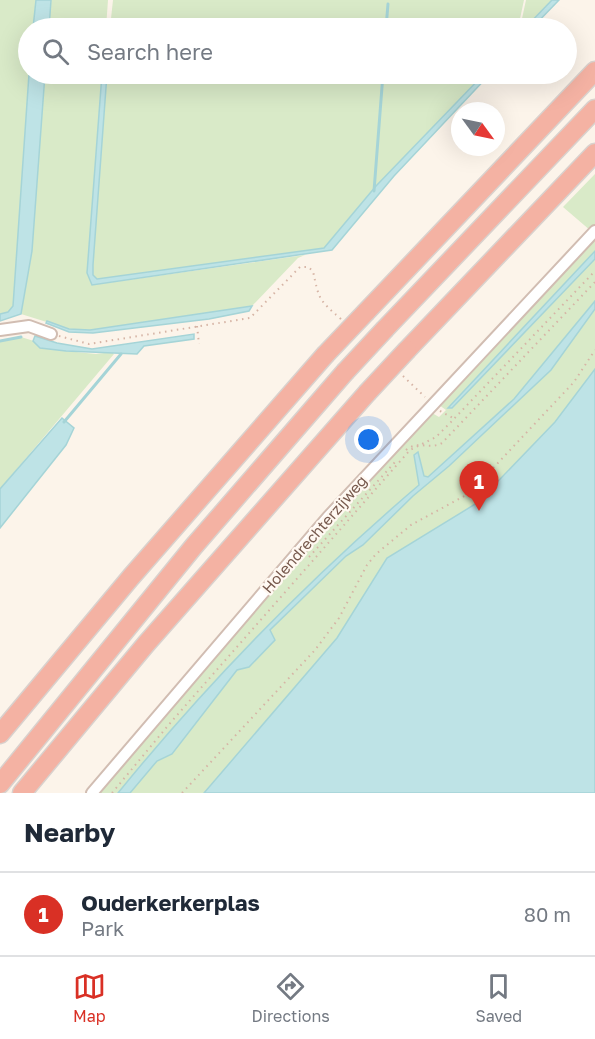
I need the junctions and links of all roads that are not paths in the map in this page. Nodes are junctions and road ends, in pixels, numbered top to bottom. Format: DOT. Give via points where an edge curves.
graph roads {
  1 [pos="595,71"];
  2 [pos="595,109"];
  3 [pos="595,153"];
  4 [pos="595,231"];
  5 [pos="0,330"];
  6 [pos="51,334"];
  7 [pos="0,734"];
  8 [pos="0,784"];
  9 [pos="22,793"];
  10 [pos="92,793"];
  1 -- 7 [label="highway, bridge" via="326,355 131,577"];
  2 -- 8 [label="highway, bridge" via="345,372 194,546"];
  3 -- 9 [label="highway, bridge" via="367,393"];
  4 -- 10 [label="street, Holendrechterzijweg" via="320,526"];
  5 -- 6 [label="street" via="29,326"];
}
